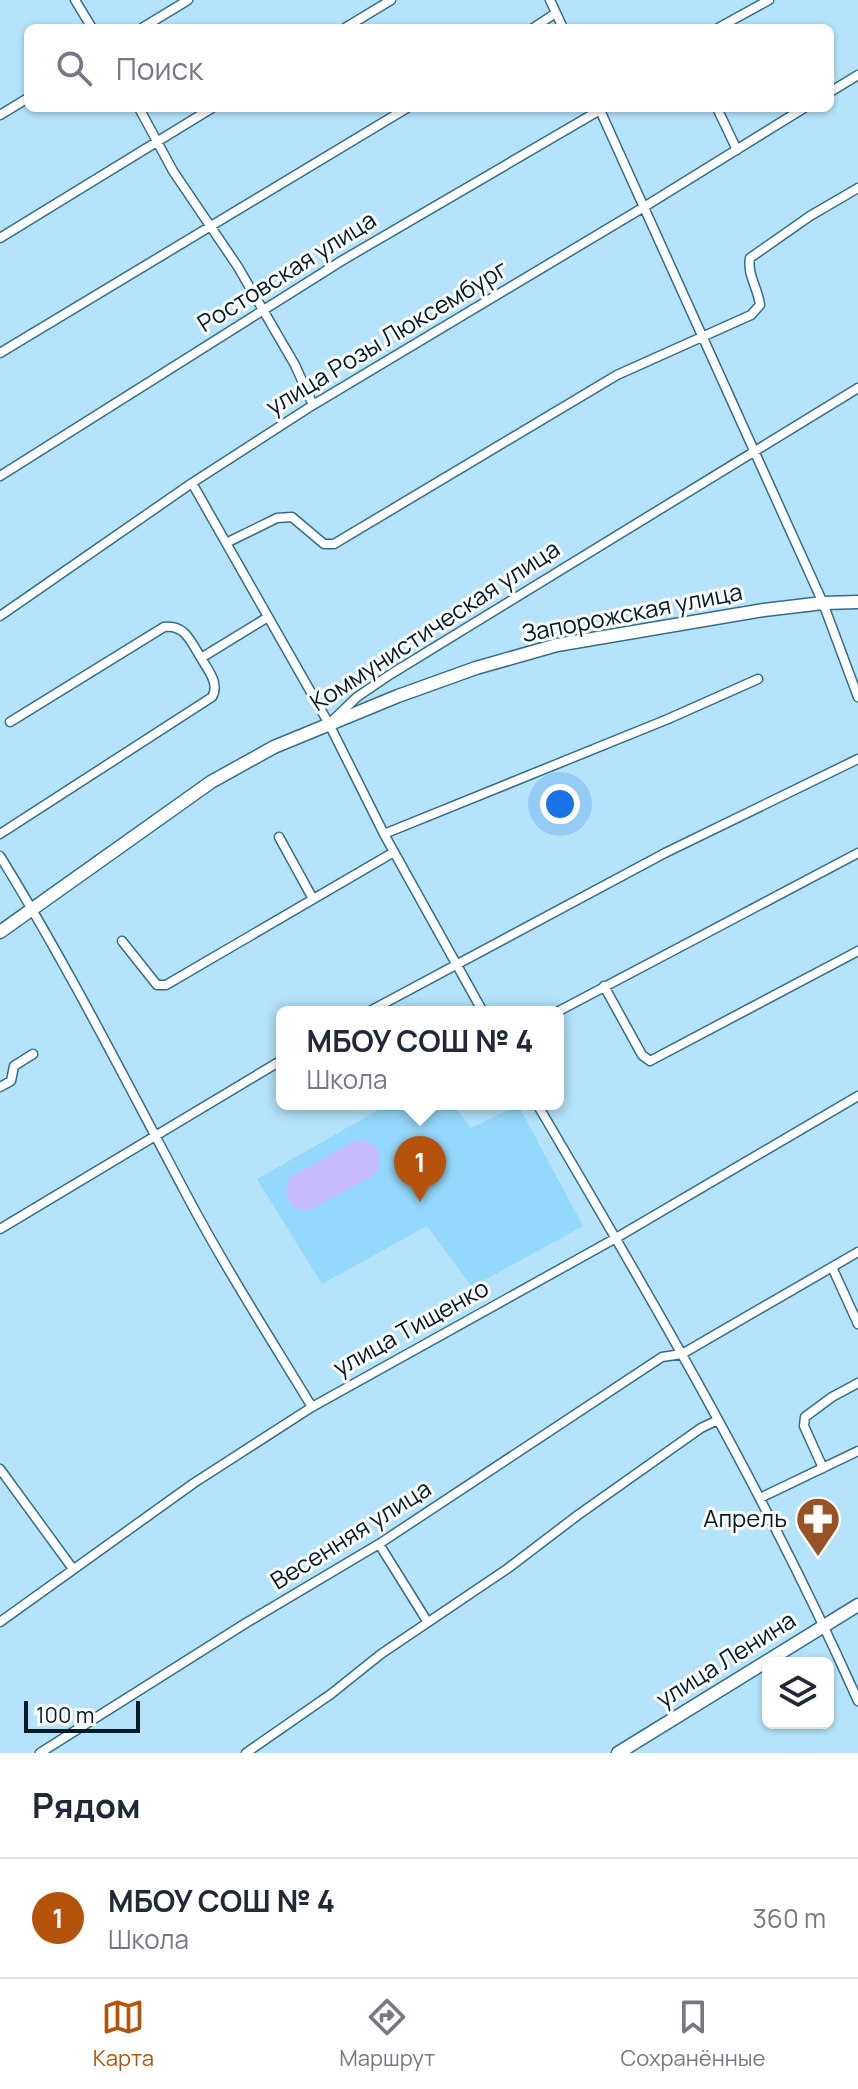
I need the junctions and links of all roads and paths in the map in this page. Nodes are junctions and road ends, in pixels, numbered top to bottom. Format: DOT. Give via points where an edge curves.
graph roads {
  1 [pos="75,0"];
  2 [pos="188,0"];
  3 [pos="391,0"];
  4 [pos="550,0"];
  5 [pos="769,0"];
  6 [pos="556,13"];
  7 [pos="90,24"];
  8 [pos="149,24"];
  9 [pos="352,24"];
  10 [pos="539,24"];
  11 [pos="561,24"];
  12 [pos="725,24"];
  13 [pos="858,75"];
  14 [pos="834,90"];
  15 [pos="24,100"];
  16 [pos="141,112"];
  17 [pos="205,112"];
  18 [pos="400,112"];
  19 [pos="594,112"];
  20 [pos="600,112"];
  21 [pos="719,112"];
  22 [pos="798,112"];
  23 [pos="0,115"];
  24 [pos="158,140"];
  25 [pos="737,150"];
  26 [pos="858,188"];
  27 [pos="644,207"];
  28 [pos="209,226"];
  29 [pos="0,238"];
  30 [pos="262,311"];
  31 [pos="701,338"];
  32 [pos="0,353"];
  33 [pos="858,388"];
  34 [pos="313,405"];
  35 [pos="754,450"];
  36 [pos="0,476"];
  37 [pos="192,483"];
  38 [pos="226,543"];
  39 [pos="858,602"];
  40 [pos="823,603"];
  41 [pos="0,616"];
  42 [pos="268,617"];
  43 [pos="201,658"];
  44 [pos="758,679"];
  45 [pos="858,697"];
  46 [pos="10,722"];
  47 [pos="329,724"];
  48 [pos="858,759"];
  49 [pos="0,834"];
  50 [pos="384,834"];
  51 [pos="279,837"];
  52 [pos="394,852"];
  53 [pos="858,854"];
  54 [pos="0,856"];
  55 [pos="313,899"];
  56 [pos="32,908"];
  57 [pos="0,932"];
  58 [pos="122,941"];
  59 [pos="858,951"];
  60 [pos="456,964"];
  61 [pos="604,986"];
  62 [pos="379,1006"];
  63 [pos="480,1006"];
  64 [pos="564,1008"];
  65 [pos="33,1054"];
  66 [pos="276,1064"];
  67 [pos="0,1087"];
  68 [pos="858,1096"];
  69 [pos="541,1110"];
  70 [pos="157,1135"];
  71 [pos="0,1229"];
  72 [pos="616,1238"];
  73 [pos="858,1252"];
  74 [pos="832,1267"];
  75 [pos="858,1324"];
  76 [pos="682,1354"];
  77 [pos="858,1383"];
  78 [pos="312,1407"];
  79 [pos="718,1420"];
  80 [pos="858,1451"];
  81 [pos="823,1468"];
  82 [pos="0,1469"];
  83 [pos="760,1498"];
  84 [pos="379,1544"];
  85 [pos="73,1569"];
  86 [pos="858,1605"];
  87 [pos="427,1621"];
  88 [pos="0,1622"];
  89 [pos="824,1625"];
  90 [pos="858,1701"];
  91 [pos="40,1753"];
  92 [pos="246,1753"];
  93 [pos="618,1753"];
  1 -- 7 [label="street"];
  2 -- 8 [label="street"];
  3 -- 9 [label="street"];
  4 -- 6 [label="street"];
  5 -- 12 [label="street"];
  6 -- 10 [label="street"];
  6 -- 11 [label="street"];
  13 -- 14 [label="street"];
  15 -- 23 [label="street"];
  16 -- 24 [label="street"];
  17 -- 24 [label="street"];
  18 -- 28 [label="street"];
  19 -- 30 [label="street, Ростовская улица"];
  20 -- 27 [label="street"];
  21 -- 25 [label="street"];
  22 -- 25 [label="street, улица Розы Люксембург"];
  24 -- 28 [label="street"];
  24 -- 29 [label="street"];
  25 -- 27 [label="street, улица Розы Люксембург"];
  26 -- 31 [label="street" via="750,258 748,270 760,305 751,315"];
  27 -- 31 [label="street"];
  27 -- 34 [label="street, улица Розы Люксембург"];
  28 -- 30 [label="street"];
  28 -- 32 [label="street"];
  30 -- 34 [label="street"];
  30 -- 36 [label="street, Ростовская улица"];
  31 -- 35 [label="street"];
  31 -- 38 [label="street" via="617,375 334,544 324,544 292,517 277,518"];
  33 -- 35 [label="street, Коммунистическая улица"];
  34 -- 37 [label="street, улица Розы Люксембург"];
  35 -- 40 [label="street"];
  35 -- 47 [label="street, Коммунистическая улица" via="391,674"];
  37 -- 38 [label="street"];
  37 -- 41 [label="street, улица Розы Люксембург"];
  38 -- 42 [label="street"];
  39 -- 40 [label="main road, Запорожская улица"];
  40 -- 45 [label="street"];
  40 -- 47 [label="main road, Запорожская улица" via="557,645 476,668"];
  42 -- 43 [label="street"];
  42 -- 47 [label="street"];
  43 -- 46 [label="street" via="184,631 175,625 164,627"];
  43 -- 49 [label="street" via="215,683 212,697"];
  44 -- 50 [label="street"];
  47 -- 50 [label="street"];
  47 -- 56 [label="main road, Коммунистическая улица" via="211,782"];
  48 -- 60 [label="street"];
  50 -- 52 [label="street"];
  51 -- 55 [label="street"];
  52 -- 55 [label="street"];
  52 -- 60 [label="street"];
  53 -- 61 [label="street"];
  54 -- 56 [label="street"];
  55 -- 58 [label="street" via="166,985 157,985"];
  56 -- 57 [label="main road, Коммунистическая улица"];
  56 -- 70 [label="street"];
  59 -- 61 [label="street" via="650,1061"];
  60 -- 62 [label="street"];
  60 -- 63 [label="street"];
  61 -- 64 [label="street"];
  65 -- 67 [label="street" via="14,1066 11,1081"];
  66 -- 70 [label="street"];
  68 -- 72 [label="street, улица Тищенко"];
  69 -- 72 [label="street"];
  70 -- 71 [label="street"];
  70 -- 78 [label="street" via="200,1219"];
  72 -- 76 [label="street"];
  72 -- 78 [label="street, улица Тищенко"];
  73 -- 74 [label="street, Весенняя улица"];
  74 -- 75 [label="street"];
  74 -- 76 [label="street, Весенняя улица"];
  76 -- 79 [label="street"];
  76 -- 84 [label="street, Весенняя улица" via="662,1357"];
  77 -- 81 [label="street" via="805,1417"];
  78 -- 85 [label="street, улица Тищенко"];
  79 -- 83 [label="street"];
  79 -- 87 [label="street"];
  80 -- 81 [label="street"];
  81 -- 83 [label="street"];
  82 -- 85 [label="street"];
  83 -- 89 [label="street"];
  84 -- 87 [label="street"];
  84 -- 91 [label="street, Весенняя улица"];
  85 -- 88 [label="street, улица Тищенко"];
  86 -- 89 [label="main road, улица Ленина"];
  87 -- 92 [label="street"];
  89 -- 90 [label="street"];
  89 -- 93 [label="main road, улица Ленина"];
}
